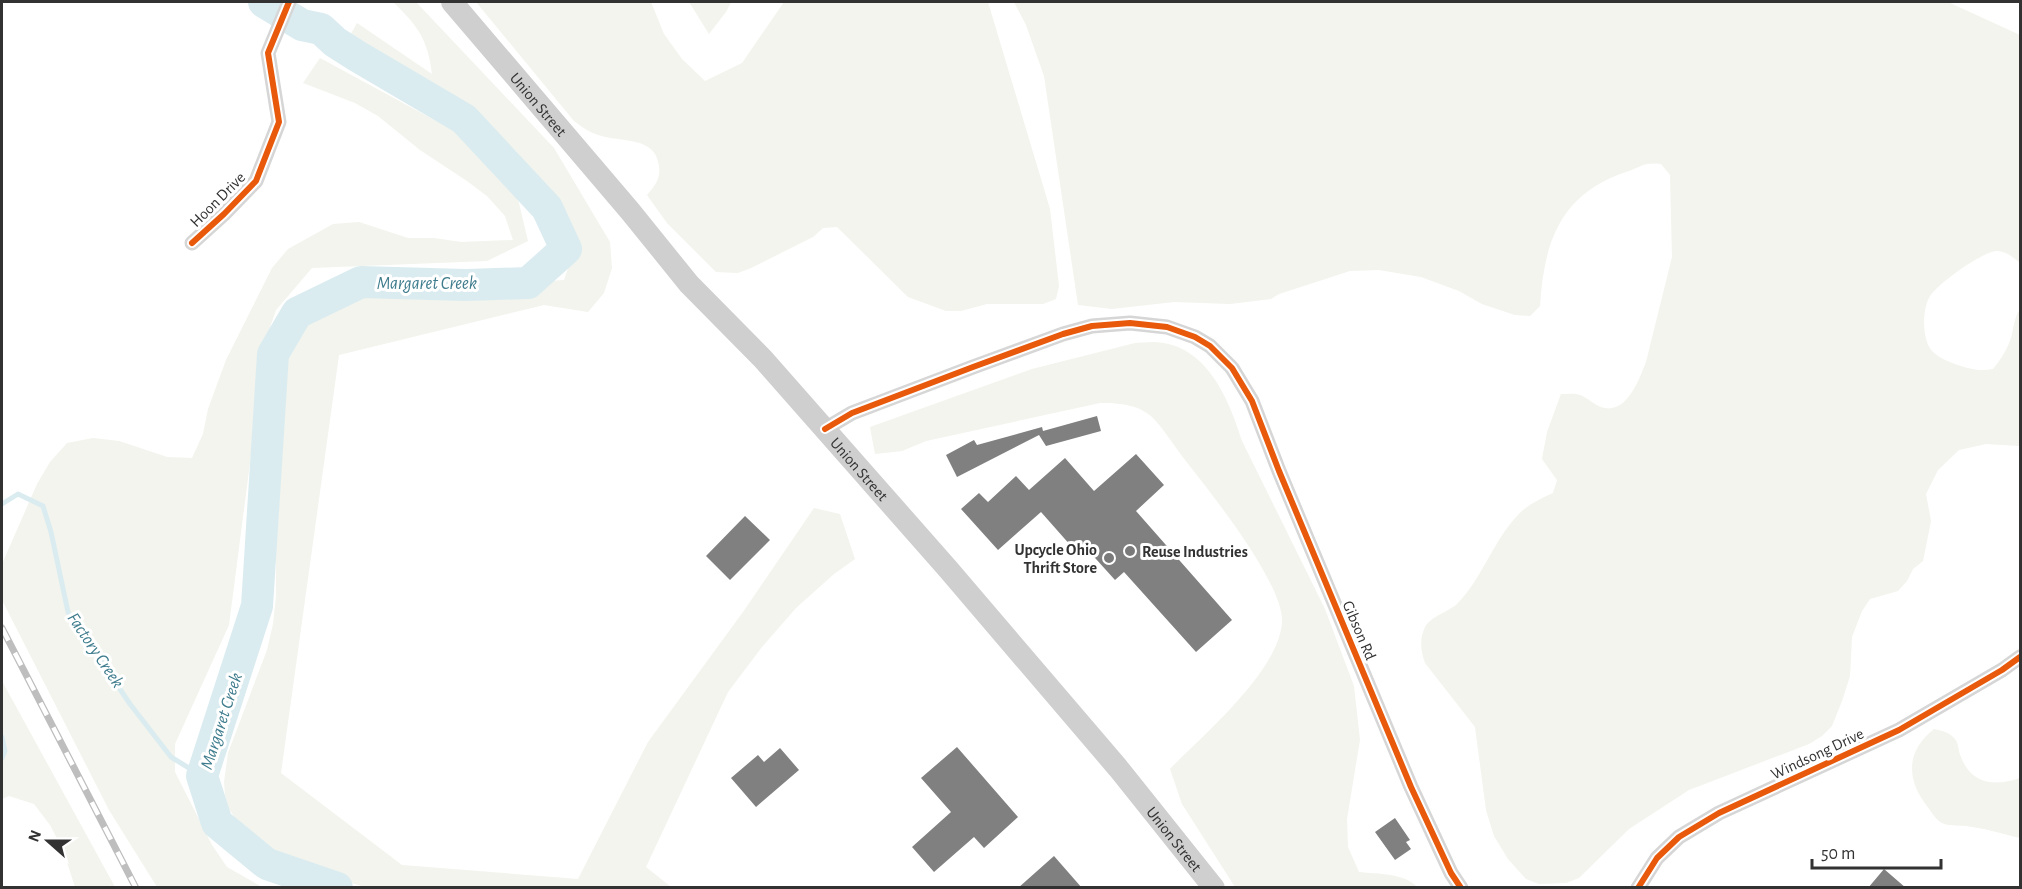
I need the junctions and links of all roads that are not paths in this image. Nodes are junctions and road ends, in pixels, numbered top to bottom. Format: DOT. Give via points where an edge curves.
graph roads {
  1 [pos="289,2"];
  2 [pos="452,2"];
  3 [pos="192,243"];
  4 [pos="825,429"];
  5 [pos="2020,657"];
  6 [pos="1214,888"];
  7 [pos="1461,888"];
  8 [pos="1638,888"];
  1 -- 3 [label="street, Hoon Drive" via="268,52 279,122 256,181"];
  2 -- 4 [label="main road, Union Street" via="689,284 760,355"];
  4 -- 6 [label="main road, Union Street" via="1118,768"];
  4 -- 7 [label="street, Gibson Rd" via="852,413 1079,329 1130,323 1167,327 1210,346 1232,368 1252,401 1425,820"];
  5 -- 8 [label="street, Windsong Drive" via="1899,730 1719,813 1679,837 1657,858"];
}
